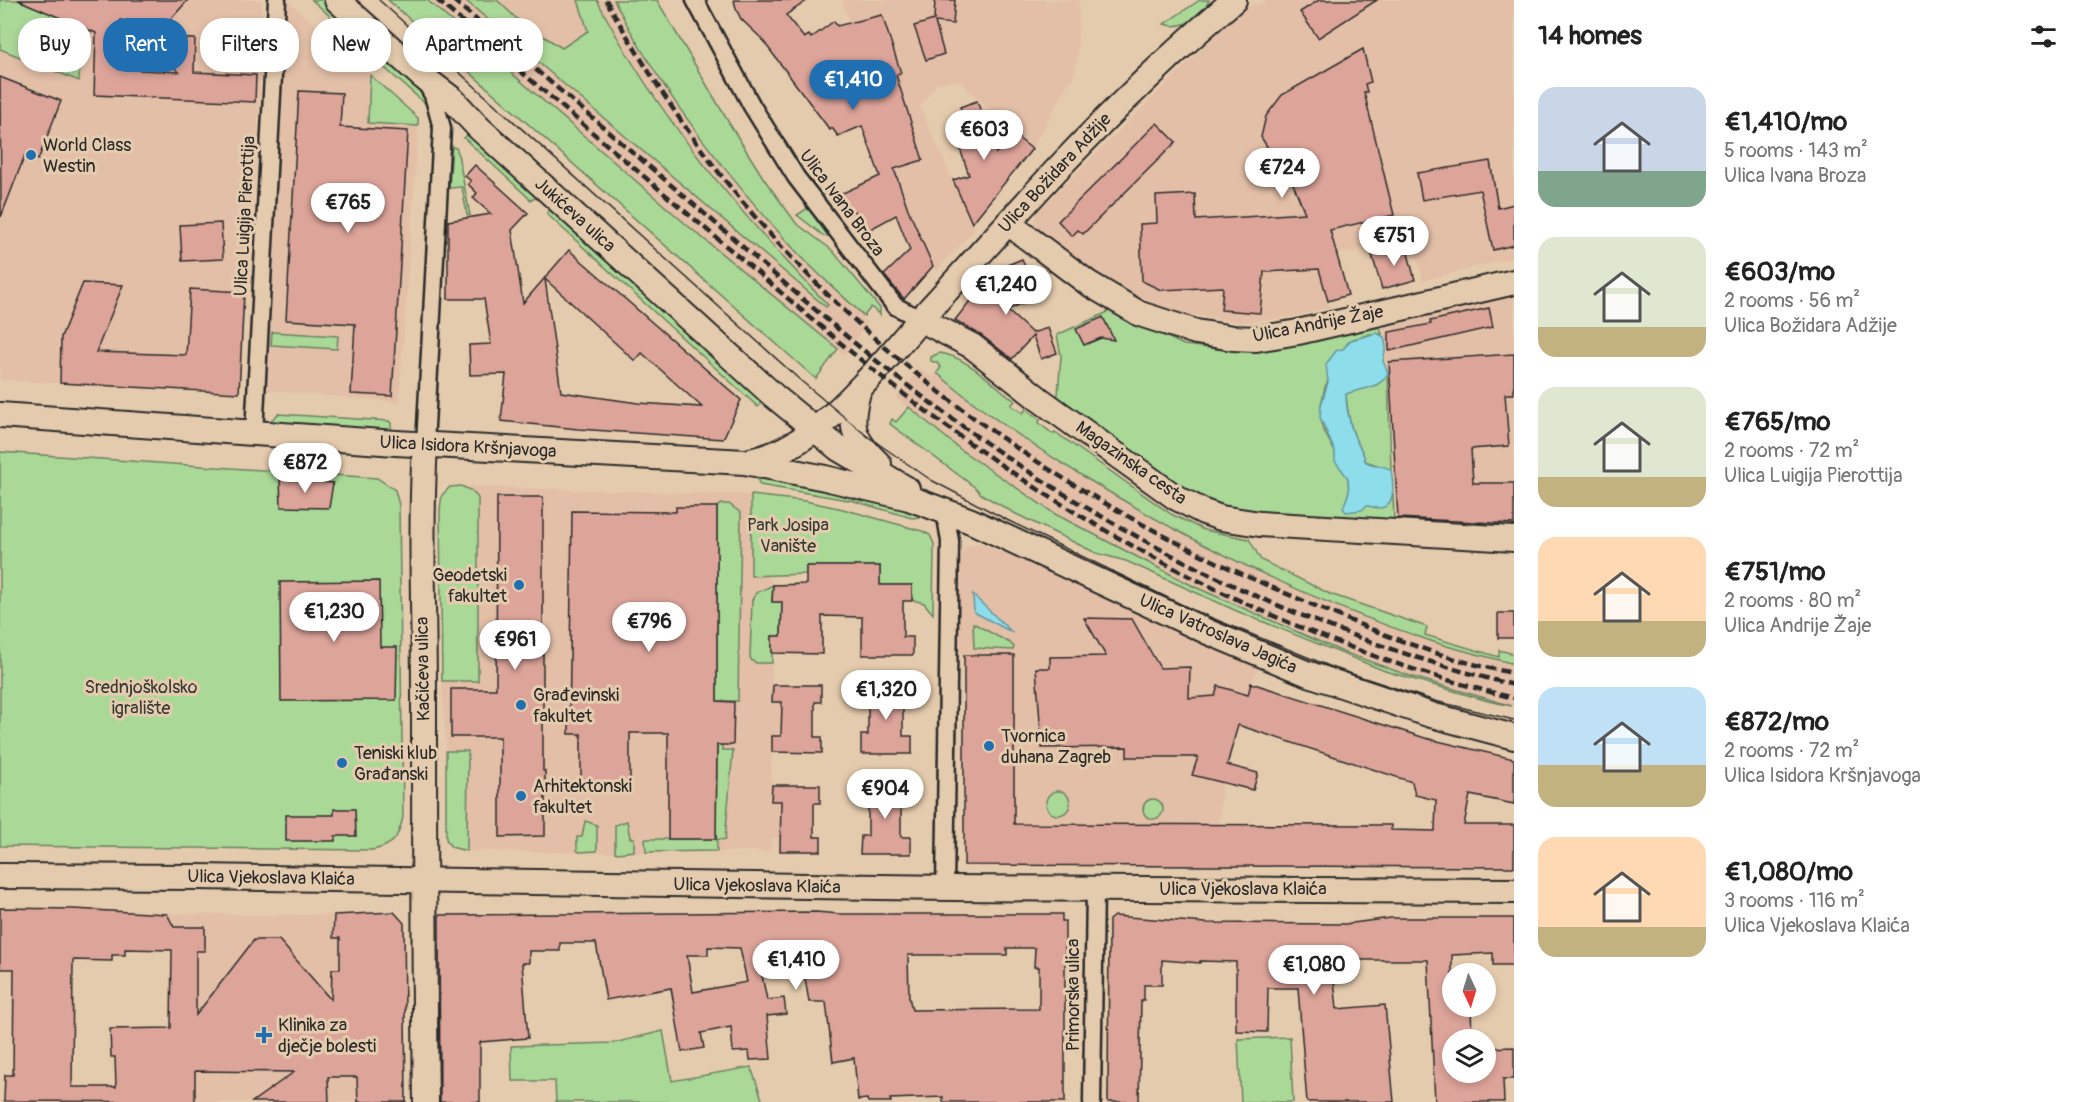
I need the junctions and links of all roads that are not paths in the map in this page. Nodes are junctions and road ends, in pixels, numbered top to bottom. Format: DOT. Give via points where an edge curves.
graph roads {
  1 [pos="277,0"];
  2 [pos="337,0"];
  3 [pos="695,0"];
  4 [pos="1234,0"];
  5 [pos="423,77"];
  6 [pos="442,128"];
  7 [pos="479,128"];
  8 [pos="1008,223"];
  9 [pos="1514,282"];
  10 [pos="920,319"];
  11 [pos="859,389"];
  12 [pos="0,415"];
  13 [pos="815,430"];
  14 [pos="254,434"];
  15 [pos="425,445"];
  16 [pos="745,462"];
  17 [pos="892,478"];
  18 [pos="938,508"];
  19 [pos="1514,539"];
  20 [pos="1514,737"];
  21 [pos="0,876"];
  22 [pos="424,880"];
  23 [pos="945,888"];
  24 [pos="1095,888"];
  25 [pos="1514,891"];
  26 [pos="426,1102"];
  27 [pos="1092,1102"];
  1 -- 14 [label="street, Ulica Luigija Pierottija"];
  2 -- 5 [label="main road, Jukićeva ulica"];
  3 -- 10 [label="street, Ulica Ivana Broza" via="757,115 796,177 895,306"];
  4 -- 8 [label="main road, Ulica Božidara Adžije" via="1130,94"];
  5 -- 6 [label="street, Kačićeva ulica" via="433,95"];
  5 -- 7 [label="main road, Jukićeva ulica" via="452,99"];
  6 -- 7 [label="street" via="456,119"];
  6 -- 15 [label="street, Kačićeva ulica"];
  7 -- 13 [label="main road, Jukićeva ulica"];
  8 -- 9 [label="main road, Ulica Andrije Žaje" via="1088,283 1140,314 1196,332 1233,338 1256,339 1298,332"];
  8 -- 10 [label="main road, Ulica Božidara Adžije"];
  10 -- 11 [label="main road, Ulica Božidara Adžije"];
  10 -- 19 [label="main road, Magazinska cesta" via="972,346 1175,497 1204,512 1260,524"];
  11 -- 13 [label="main road, Ulica Božidara Adžije"];
  11 -- 17 [label="main road" via="854,416 858,439"];
  12 -- 14 [label="main road, Ulica Isidora Kršnjavoga"];
  13 -- 16 [label="main road, Ulica Božidara Adžije" via="781,452"];
  13 -- 17 [label="main road, Jukićeva ulica" via="861,463"];
  14 -- 15 [label="main road, Ulica Isidora Kršnjavoga"];
  15 -- 16 [label="main road, Ulica Isidora Kršnjavoga"];
  15 -- 22 [label="main road, Kačićeva ulica"];
  16 -- 18 [label="main road, Ulica Isidora Kršnjavoga" via="882,491"];
  17 -- 18 [label="main road"];
  18 -- 20 [label="main road, Ulica Vatroslava Jagića" via="1263,657 1431,715"];
  18 -- 23 [label="street" via="950,541"];
  21 -- 22 [label="main road, Ulica Vjekoslava Klaića"];
  22 -- 23 [label="main road, Ulica Vjekoslava Klaića"];
  22 -- 26 [label="main road, Kačićeva ulica"];
  23 -- 24 [label="main road, Ulica Vjekoslava Klaića"];
  24 -- 25 [label="main road, Ulica Vjekoslava Klaića"];
  24 -- 27 [label="street, Primorska ulica"];
}
